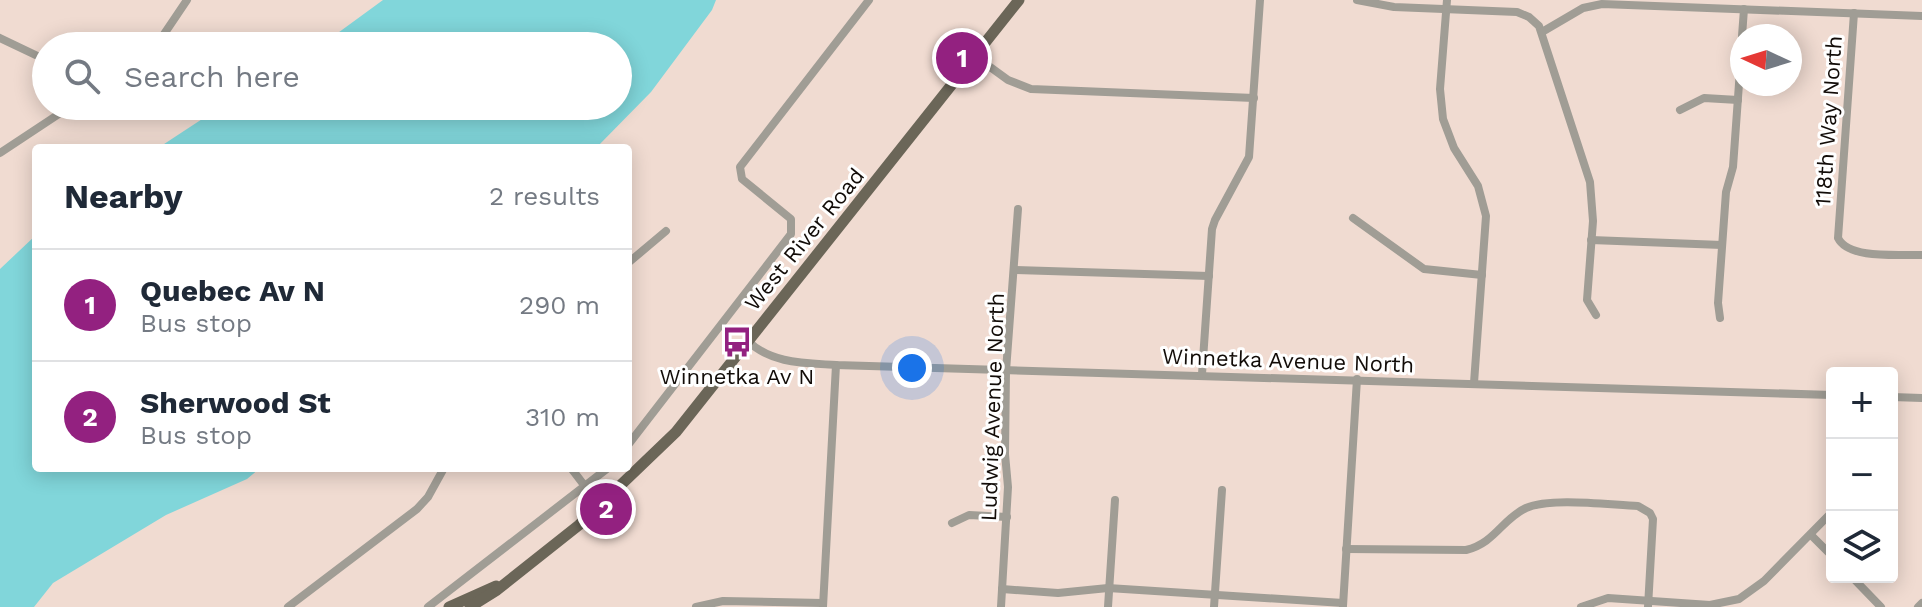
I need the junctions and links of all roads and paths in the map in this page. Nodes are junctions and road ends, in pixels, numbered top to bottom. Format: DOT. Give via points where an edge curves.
graph roads {
  1 [pos="187,0"];
  2 [pos="869,0"];
  3 [pos="1019,0"];
  4 [pos="1260,0"];
  5 [pos="1357,0"];
  6 [pos="1447,4"];
  7 [pos="1744,9"];
  8 [pos="1854,13"];
  9 [pos="1922,16"];
  10 [pos="1743,24"];
  11 [pos="165,32"];
  12 [pos="1542,32"];
  13 [pos="0,38"];
  14 [pos="32,53"];
  15 [pos="975,56"];
  16 [pos="1738,96"];
  17 [pos="1254,98"];
  18 [pos="1738,100"];
  19 [pos="1680,110"];
  20 [pos="50,120"];
  21 [pos="0,153"];
  22 [pos="1018,209"];
  23 [pos="1353,218"];
  24 [pos="666,231"];
  25 [pos="1591,240"];
  26 [pos="1722,245"];
  27 [pos="1922,255"];
  28 [pos="632,260"];
  29 [pos="1014,270"];
  30 [pos="1482,275"];
  31 [pos="1209,276"];
  32 [pos="1596,315"];
  33 [pos="1720,318"];
  34 [pos="748,341"];
  35 [pos="836,365"];
  36 [pos="1006,371"];
  37 [pos="1202,374"];
  38 [pos="1357,379"];
  39 [pos="1474,383"];
  40 [pos="1826,395"];
  41 [pos="1898,397"];
  42 [pos="1922,398"];
  43 [pos="632,440"];
  44 [pos="442,472"];
  45 [pos="574,472"];
  46 [pos="602,472"];
  47 [pos="584,485"];
  48 [pos="1222,490"];
  49 [pos="1115,500"];
  50 [pos="1007,517"];
  51 [pos="1496,517"];
  52 [pos="1826,519"];
  53 [pos="952,523"];
  54 [pos="1504,525"];
  55 [pos="1811,535"];
  56 [pos="1346,549"];
  57 [pos="1826,550"];
  58 [pos="1858,583"];
  59 [pos="501,586"];
  60 [pos="1108,588"];
  61 [pos="1002,589"];
  62 [pos="1215,595"];
  63 [pos="1922,603"];
  64 [pos="1648,604"];
  65 [pos="823,605"];
  66 [pos="1343,605"];
  67 [pos="1717,606"];
  68 [pos="288,607"];
  69 [pos="428,607"];
  70 [pos="449,607"];
  71 [pos="470,607"];
  72 [pos="697,607"];
  73 [pos="1001,607"];
  74 [pos="1108,607"];
  75 [pos="1214,607"];
  76 [pos="1581,607"];
  77 [pos="1881,607"];
  78 [pos="1918,607"];
  1 -- 11 [label="street"];
  2 -- 43 [label="street, West River Road" via="746,156 740,173 788,215 793,229 786,242"];
  3 -- 15 [label="main road, West River Road"];
  4 -- 17 [label="street"];
  5 -- 6 [label="street" via="1382,6"];
  6 -- 12 [label="street" via="1517,12 1535,21"];
  6 -- 30 [label="street" via="1441,105 1447,134 1483,200"];
  7 -- 8 [label="street"];
  7 -- 10 [label="street"];
  7 -- 12 [label="street" via="1595,4"];
  8 -- 9 [label="street"];
  8 -- 27 [label="street, 118th Way North" via="1838,232 1842,245 1855,253"];
  12 -- 25 [label="street" via="1590,182"];
  13 -- 14 [label="street"];
  15 -- 17 [label="street" via="1031,89"];
  15 -- 34 [label="main road, West River Road"];
  16 -- 18 [label="street"];
  17 -- 31 [label="street" via="1249,157 1215,220"];
  18 -- 19 [label="street" via="1704,98"];
  18 -- 26 [label="street"];
  20 -- 21 [label="street"];
  22 -- 29 [label="street, Ludwig Avenue North"];
  23 -- 30 [label="street" via="1424,269"];
  24 -- 28 [label="street"];
  25 -- 26 [label="street"];
  25 -- 32 [label="street" via="1587,300"];
  26 -- 33 [label="street"];
  29 -- 31 [label="street"];
  29 -- 36 [label="street, Ludwig Avenue North"];
  30 -- 39 [label="street"];
  31 -- 37 [label="street"];
  34 -- 35 [label="street, Winnetka Avenue North" via="778,358"];
  34 -- 59 [label="main road, West River Road" via="684,423 638,471"];
  35 -- 36 [label="street, Winnetka Avenue North"];
  35 -- 65 [label="street"];
  36 -- 37 [label="street, Winnetka Avenue North"];
  36 -- 50 [label="street, Ludwig Avenue North"];
  37 -- 38 [label="street, Winnetka Avenue North"];
  38 -- 39 [label="street, Winnetka Avenue North"];
  38 -- 56 [label="street"];
  39 -- 40 [label="street, Winnetka Avenue North"];
  41 -- 42 [label="street"];
  44 -- 68 [label="street" via="417,509"];
  45 -- 47 [label="street"];
  46 -- 47 [label="street"];
  47 -- 69 [label="street"];
  48 -- 62 [label="street"];
  49 -- 60 [label="street"];
  50 -- 53 [label="street" via="969,515"];
  50 -- 61 [label="street, Ludwig Avenue North"];
  51 -- 54 [label="street"];
  52 -- 55 [label="street"];
  54 -- 56 [label="street" via="1489,540 1466,550"];
  54 -- 64 [label="street" via="1538,504 1644,508 1654,527"];
  55 -- 57 [label="street"];
  55 -- 67 [label="street" via="1752,591"];
  56 -- 66 [label="street"];
  58 -- 77 [label="street"];
  59 -- 70 [label="main road, West River Road"];
  59 -- 71 [label="main road, West River Road"];
  60 -- 61 [label="street" via="1058,593"];
  60 -- 62 [label="street"];
  60 -- 74 [label="street"];
  61 -- 73 [label="street, Ludwig Avenue North"];
  62 -- 66 [label="street"];
  62 -- 75 [label="street"];
  63 -- 78 [label="street"];
  64 -- 67 [label="street"];
  64 -- 76 [label="street" via="1608,598"];
  65 -- 72 [label="street" via="723,601"];
}
